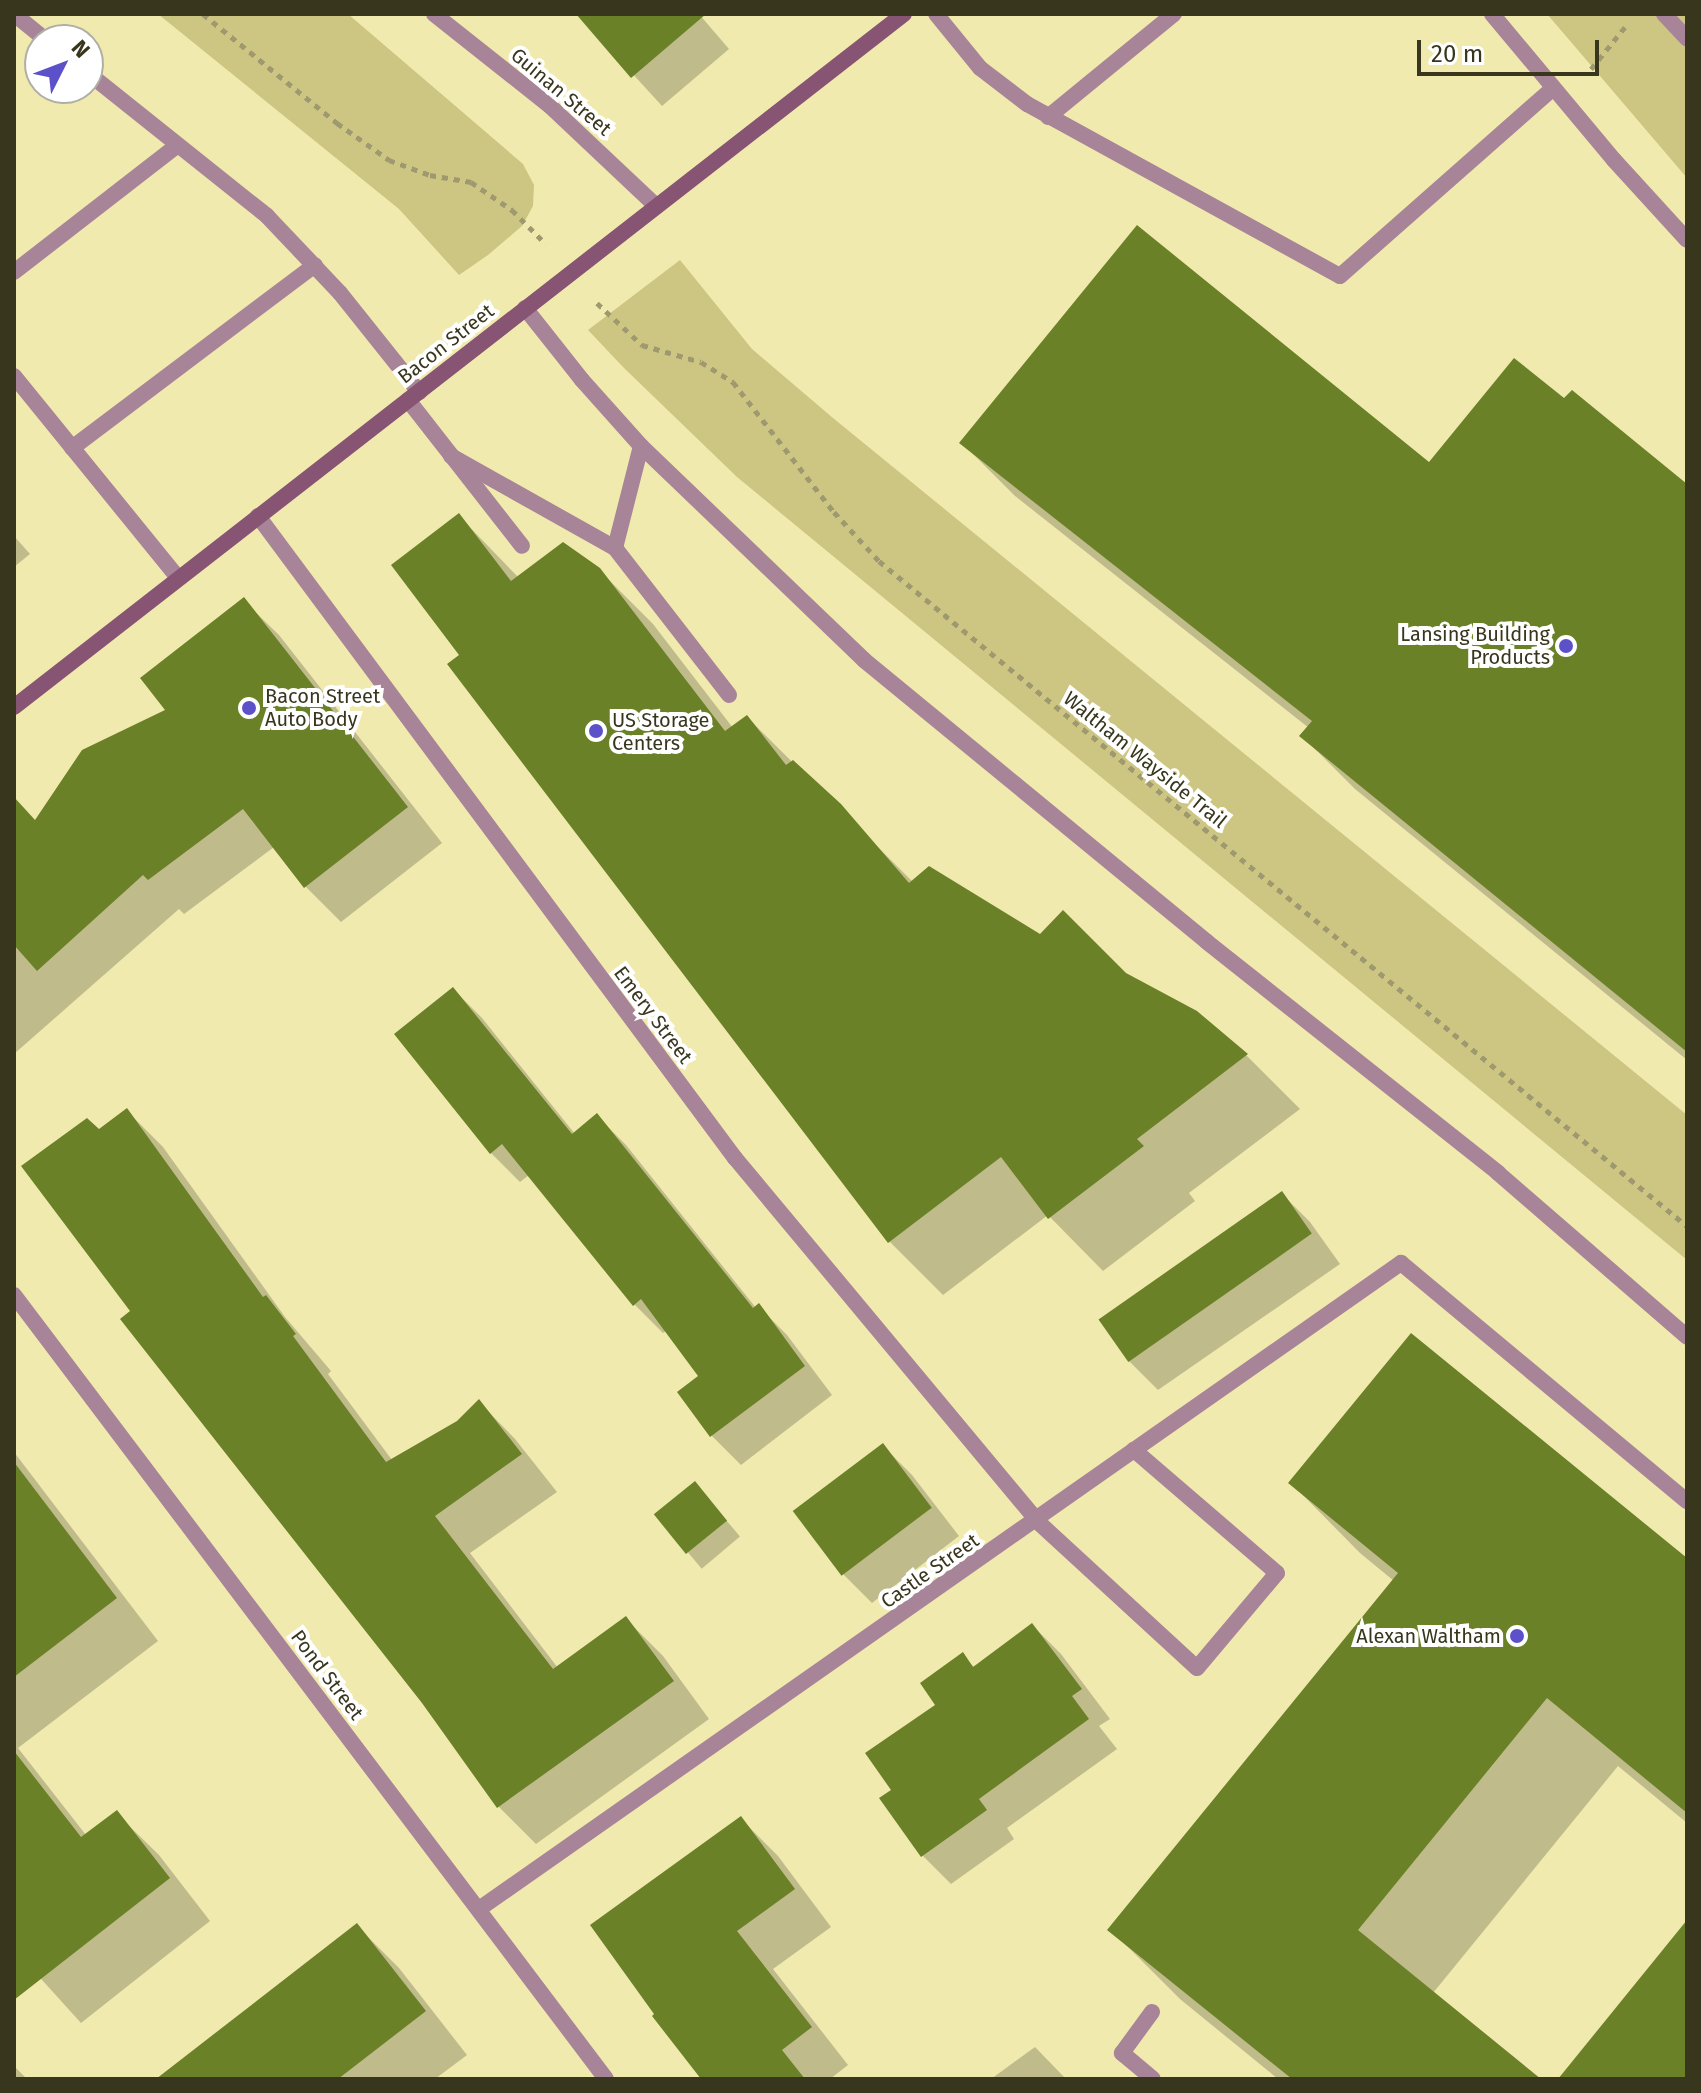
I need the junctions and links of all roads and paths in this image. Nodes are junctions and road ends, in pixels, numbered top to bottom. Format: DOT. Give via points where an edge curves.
graph roads {
  1 [pos="203,14"];
  2 [pos="434,14"];
  3 [pos="904,14"];
  4 [pos="936,14"];
  5 [pos="1174,14"];
  6 [pos="1492,14"];
  7 [pos="1664,14"];
  8 [pos="1627,25"];
  9 [pos="1687,39"];
  10 [pos="104,86"];
  11 [pos="1558,94"];
  12 [pos="1048,117"];
  13 [pos="178,145"];
  14 [pos="656,206"];
  15 [pos="535,231"];
  16 [pos="1687,240"];
  17 [pos="315,265"];
  18 [pos="14,272"];
  19 [pos="525,308"];
  20 [pos="603,310"];
  21 [pos="14,376"];
  22 [pos="413,396"];
  23 [pos="641,446"];
  24 [pos="72,448"];
  25 [pos="451,456"];
  26 [pos="258,516"];
  27 [pos="522,546"];
  28 [pos="615,548"];
  29 [pos="178,578"];
  30 [pos="729,695"];
  31 [pos="14,707"];
  32 [pos="1687,1226"];
  33 [pos="14,1295"];
  34 [pos="1687,1337"];
  35 [pos="1134,1450"];
  36 [pos="1687,1501"];
  37 [pos="1037,1521"];
  38 [pos="479,1909"];
  39 [pos="1152,2012"];
  40 [pos="603,2078"];
  41 [pos="1153,2079"];
  1 -- 15 [label="path" via="389,160 471,182 492,193"];
  2 -- 14 [label="street, Guinan Street" via="550,106"];
  3 -- 14 [label="main road, Bacon Street"];
  4 -- 12 [label="street" via="980,68"];
  5 -- 12 [label="street"];
  6 -- 11 [label="street"];
  7 -- 9 [label="street"];
  8 -- 11 [label="path"];
  10 -- 13 [label="street"];
  11 -- 12 [label="street" via="1340,276"];
  11 -- 16 [label="street"];
  13 -- 17 [label="street" via="267,216"];
  13 -- 18 [label="street"];
  14 -- 19 [label="main road, Bacon Street"];
  17 -- 22 [label="street"];
  17 -- 24 [label="street"];
  19 -- 22 [label="main road, Bacon Street"];
  19 -- 23 [label="street"];
  20 -- 32 [label="path, Waltham Wayside Trail" via="642,345 701,362 733,382 879,561"];
  21 -- 24 [label="street"];
  22 -- 25 [label="street"];
  22 -- 26 [label="main road, Bacon Street"];
  23 -- 28 [label="street"];
  23 -- 34 [label="street" via="864,660 1498,1173"];
  24 -- 29 [label="street"];
  25 -- 27 [label="street"];
  25 -- 28 [label="street"];
  26 -- 29 [label="main road, Bacon Street"];
  26 -- 37 [label="street, Emery Street" via="735,1158"];
  28 -- 30 [label="street"];
  29 -- 31 [label="main road, Bacon Street"];
  33 -- 38 [label="street, Pond Street"];
  35 -- 36 [label="street, Castle Street" via="1401,1263"];
  35 -- 37 [label="street, Castle Street"];
  35 -- 37 [label="street, Emery Street" via="1277,1573 1197,1668"];
  37 -- 38 [label="street, Castle Street"];
  38 -- 40 [label="street, Pond Street"];
  39 -- 41 [label="street" via="1122,2053"];
}
